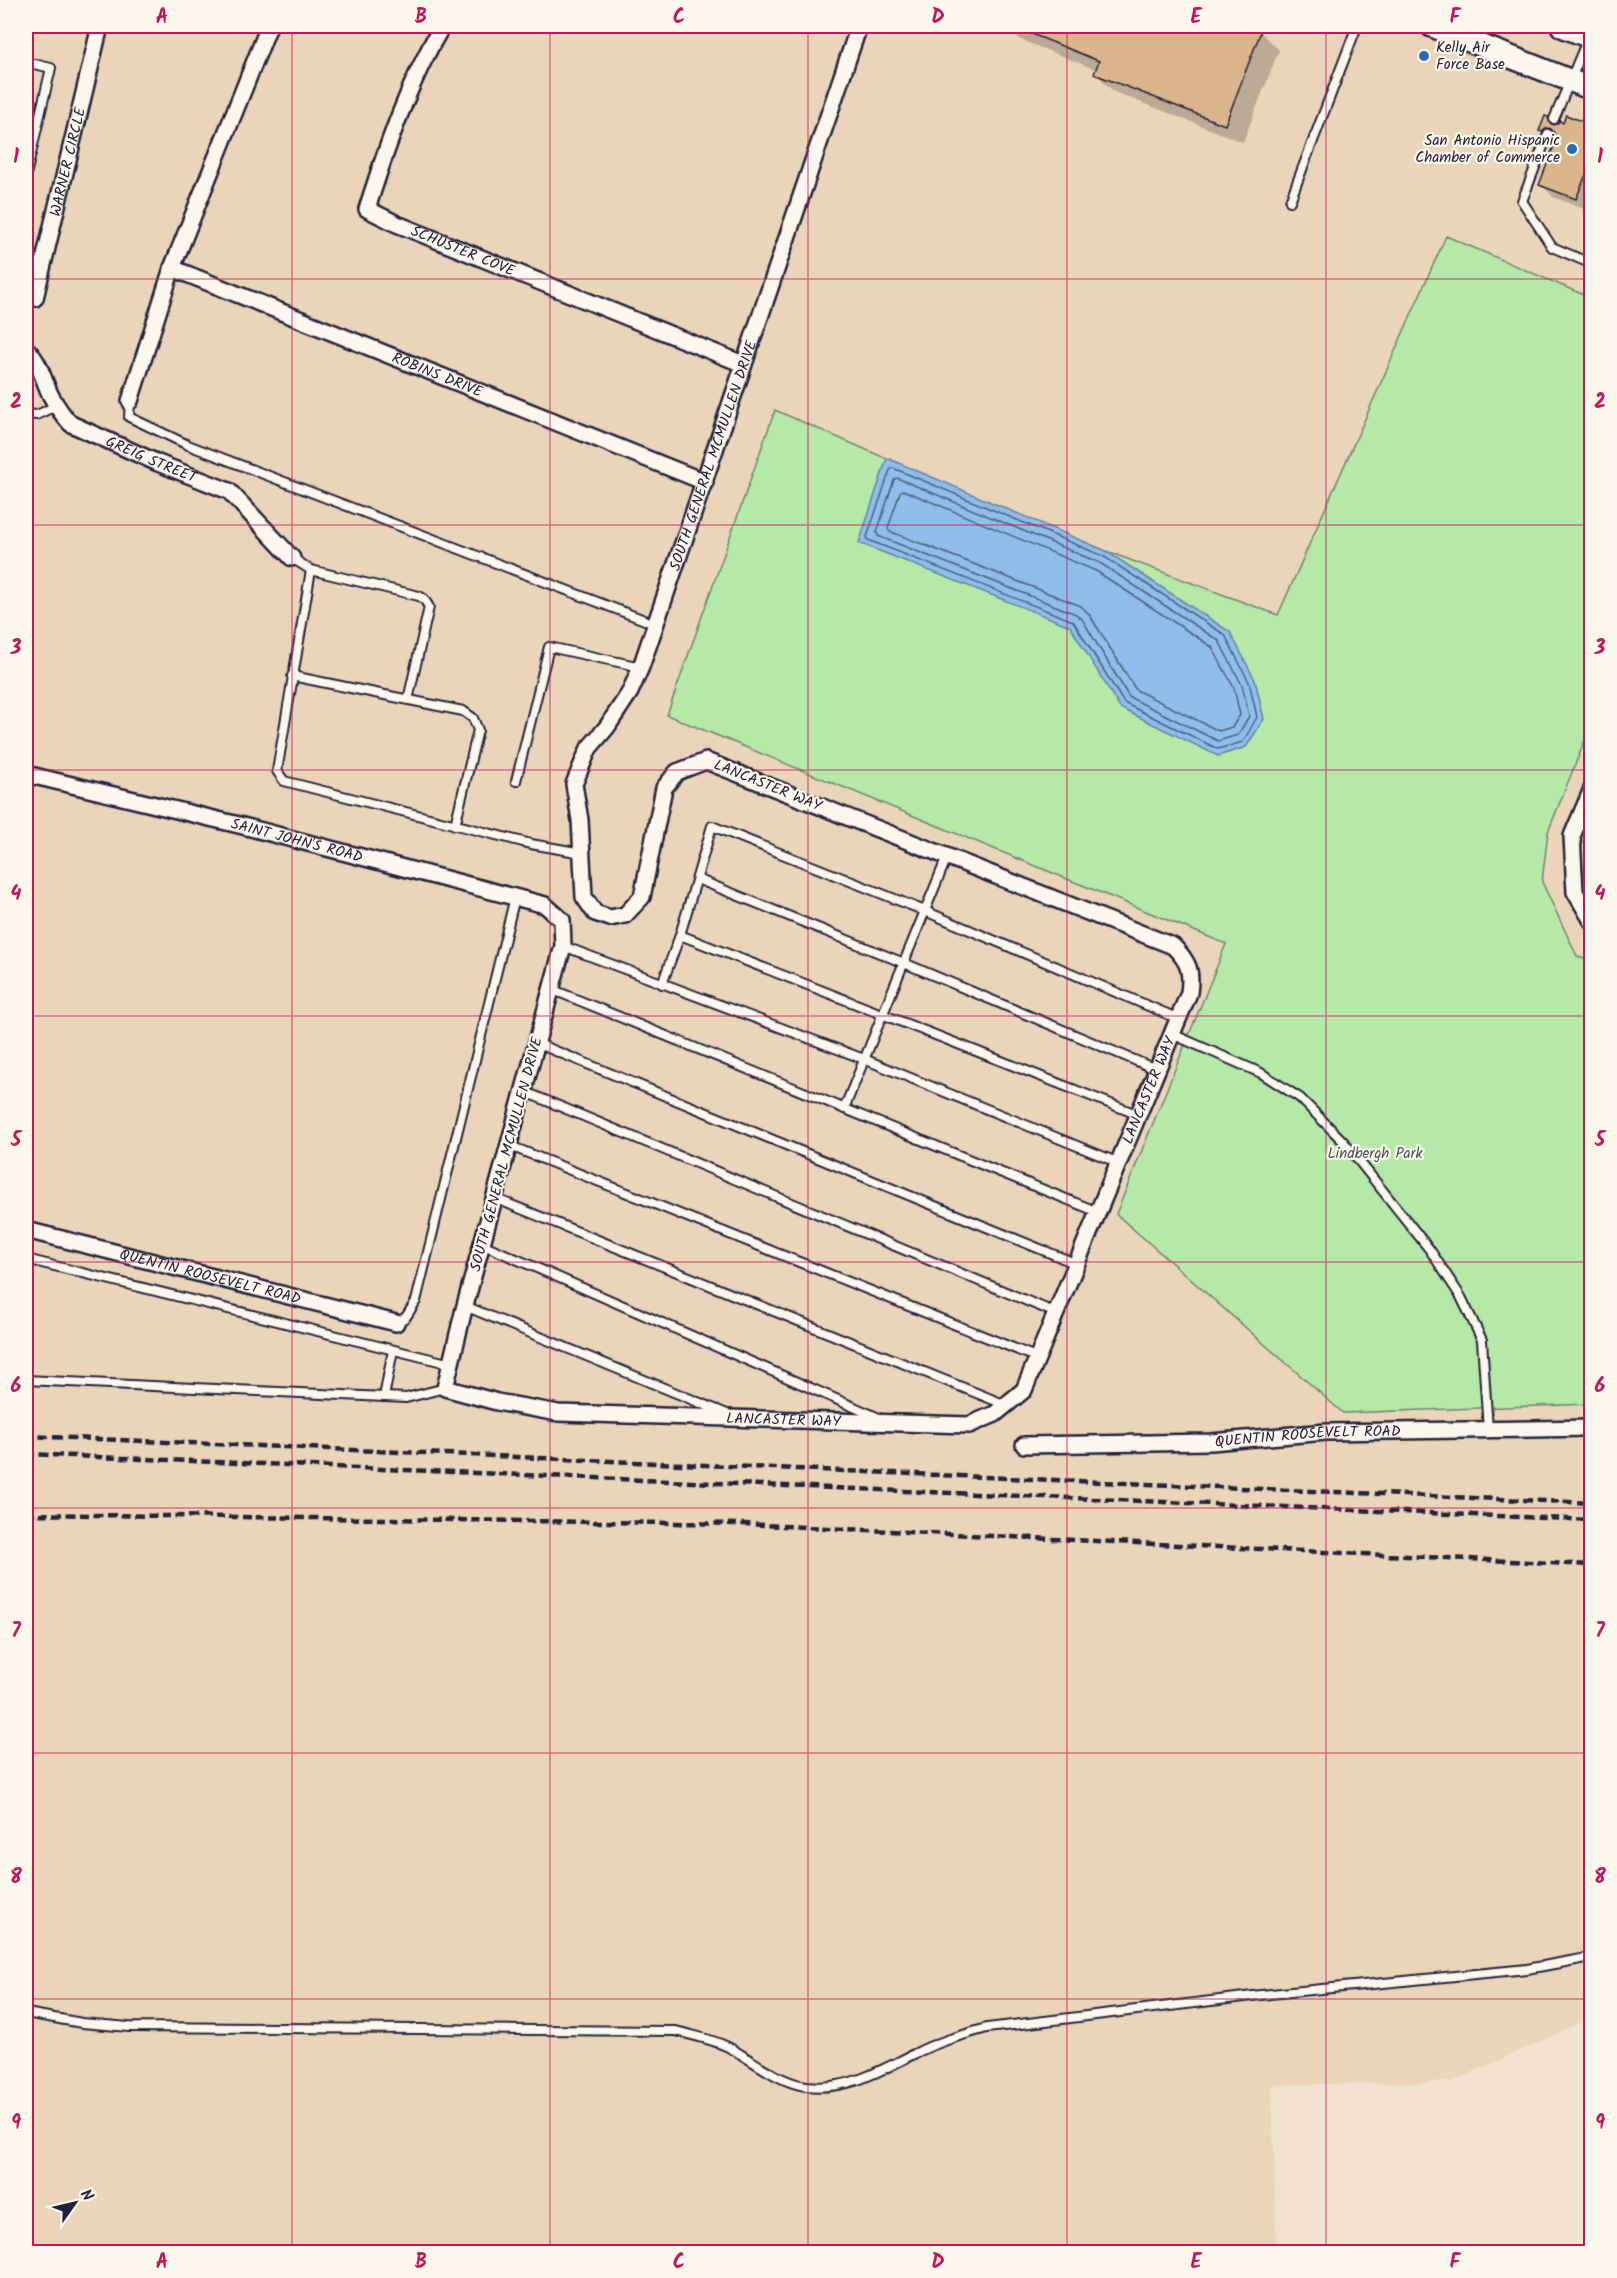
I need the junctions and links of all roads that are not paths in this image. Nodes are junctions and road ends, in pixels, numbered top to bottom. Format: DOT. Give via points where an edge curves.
graph roads {
  1 [pos="100,26"];
  2 [pos="269,26"];
  3 [pos="442,26"];
  4 [pos="859,26"];
  5 [pos="1357,26"];
  6 [pos="1432,26"];
  7 [pos="1562,26"];
  8 [pos="1590,38"];
  9 [pos="26,62"];
  10 [pos="1570,81"];
  11 [pos="1592,89"];
  12 [pos="1554,119"];
  13 [pos="1548,134"];
  14 [pos="26,175"];
  15 [pos="1290,201"];
  16 [pos="1592,264"];
  17 [pos="172,268"];
  18 [pos="35,298"];
  19 [pos="26,349"];
  20 [pos="743,364"];
  21 [pos="130,401"];
  22 [pos="57,405"];
  23 [pos="26,414"];
  24 [pos="705,482"];
  25 [pos="292,558"];
  26 [pos="311,570"];
  27 [pos="655,624"];
  28 [pos="641,667"];
  29 [pos="292,675"];
  30 [pos="408,700"];
  31 [pos="26,774"];
  32 [pos="516,781"];
  33 [pos="1592,789"];
  34 [pos="455,825"];
  35 [pos="582,853"];
  36 [pos="947,857"];
  37 [pos="582,879"];
  38 [pos="696,879"];
  39 [pos="515,897"];
  40 [pos="925,911"];
  41 [pos="562,920"];
  42 [pos="1592,921"];
  43 [pos="680,935"];
  44 [pos="563,946"];
  45 [pos="904,963"];
  46 [pos="662,984"];
  47 [pos="551,989"];
  48 [pos="882,1015"];
  49 [pos="1179,1019"];
  50 [pos="1172,1034"];
  51 [pos="536,1043"];
  52 [pos="864,1059"];
  53 [pos="1158,1070"];
  54 [pos="523,1091"];
  55 [pos="844,1109"];
  56 [pos="1139,1115"];
  57 [pos="508,1145"];
  58 [pos="1119,1163"];
  59 [pos="494,1198"];
  60 [pos="1098,1212"];
  61 [pos="26,1230"];
  62 [pos="482,1244"];
  63 [pos="26,1259"];
  64 [pos="1077,1264"];
  65 [pos="465,1306"];
  66 [pos="1057,1313"];
  67 [pos="396,1323"];
  68 [pos="393,1350"];
  69 [pos="1038,1358"];
  70 [pos="451,1364"];
  71 [pos="26,1380"];
  72 [pos="446,1388"];
  73 [pos="384,1397"];
  74 [pos="1006,1405"];
  75 [pos="736,1418"];
  76 [pos="889,1423"];
  77 [pos="1592,1428"];
  78 [pos="1488,1430"];
  79 [pos="1024,1445"];
  80 [pos="1592,1957"];
  81 [pos="26,2013"];
  1 -- 18 [label="street, WARNER CIRCLE"];
  2 -- 17 [label="street"];
  3 -- 20 [label="street, SCHUSTER COVE" via="427,52 388,146 367,209"];
  4 -- 20 [label="street, SOUTH GENERAL MCMULLEN DRIVE"];
  5 -- 15 [label="lane"];
  6 -- 10 [label="main road"];
  7 -- 8 [label="main road"];
  8 -- 10 [label="lane"];
  9 -- 14 [label="lane" via="51,68"];
  10 -- 11 [label="main road"];
  10 -- 12 [label="lane"];
  13 -- 16 [label="lane" via="1522,201 1551,247"];
  17 -- 21 [label="street"];
  17 -- 24 [label="street, ROBINS DRIVE"];
  19 -- 22 [label="street, GREIG STREET" via="36,360"];
  20 -- 24 [label="street, SOUTH GENERAL MCMULLEN DRIVE"];
  21 -- 27 [label="lane" via="129,417 188,445"];
  22 -- 23 [label="lane" via="38,414"];
  22 -- 25 [label="street, GREIG STREET" via="71,424 96,437 229,491"];
  24 -- 27 [label="street, SOUTH GENERAL MCMULLEN DRIVE"];
  25 -- 26 [label="lane"];
  26 -- 29 [label="lane"];
  26 -- 30 [label="lane" via="424,599 429,607"];
  27 -- 28 [label="street, SOUTH GENERAL MCMULLEN DRIVE"];
  28 -- 32 [label="lane" via="549,647"];
  28 -- 35 [label="street, SOUTH GENERAL MCMULLEN DRIVE" via="630,692 589,748 574,784"];
  29 -- 30 [label="lane"];
  29 -- 34 [label="lane" via="277,771 284,781"];
  30 -- 34 [label="lane" via="463,711 473,718 478,730"];
  31 -- 39 [label="street, SAINT JOHN'S ROAD"];
  33 -- 42 [label="street" via="1572,836 1575,891"];
  34 -- 35 [label="lane"];
  35 -- 37 [label="street, SOUTH GENERAL MCMULLEN DRIVE"];
  36 -- 37 [label="street, LANCASTER WAY" via="706,761 677,772 664,788 642,897 625,915 610,918 595,913 584,897"];
  36 -- 40 [label="lane"];
  36 -- 49 [label="street, LANCASTER WAY" via="1173,946 1183,956 1191,974"];
  38 -- 40 [label="lane" via="712,826"];
  38 -- 43 [label="lane"];
  38 -- 45 [label="lane"];
  39 -- 41 [label="street, SAINT JOHN'S ROAD" via="545,905"];
  39 -- 67 [label="lane" via="416,1301 406,1317"];
  40 -- 45 [label="lane"];
  40 -- 49 [label="lane"];
  41 -- 44 [label="street, SOUTH GENERAL MCMULLEN DRIVE"];
  43 -- 46 [label="lane"];
  43 -- 48 [label="lane"];
  44 -- 46 [label="lane"];
  44 -- 47 [label="street, SOUTH GENERAL MCMULLEN DRIVE"];
  45 -- 48 [label="lane"];
  45 -- 53 [label="lane"];
  46 -- 52 [label="lane"];
  47 -- 51 [label="street, SOUTH GENERAL MCMULLEN DRIVE"];
  47 -- 55 [label="lane"];
  48 -- 52 [label="lane"];
  48 -- 56 [label="lane"];
  49 -- 50 [label="street, LANCASTER WAY"];
  50 -- 53 [label="street, LANCASTER WAY"];
  50 -- 78 [label="lane" via="1261,1073 1300,1098 1343,1141 1430,1250 1461,1297 1482,1340"];
  51 -- 54 [label="street, SOUTH GENERAL MCMULLEN DRIVE"];
  51 -- 64 [label="lane"];
  52 -- 55 [label="lane"];
  52 -- 58 [label="lane"];
  53 -- 56 [label="street, LANCASTER WAY"];
  54 -- 57 [label="street, SOUTH GENERAL MCMULLEN DRIVE"];
  54 -- 66 [label="lane"];
  55 -- 60 [label="lane"];
  56 -- 58 [label="street, LANCASTER WAY"];
  57 -- 59 [label="street, SOUTH GENERAL MCMULLEN DRIVE"];
  57 -- 69 [label="lane"];
  58 -- 60 [label="street, LANCASTER WAY"];
  59 -- 62 [label="street, SOUTH GENERAL MCMULLEN DRIVE"];
  59 -- 74 [label="lane"];
  60 -- 64 [label="street, LANCASTER WAY"];
  61 -- 67 [label="street, QUENTIN ROOSEVELT ROAD"];
  62 -- 65 [label="street, SOUTH GENERAL MCMULLEN DRIVE"];
  62 -- 76 [label="lane"];
  63 -- 68 [label="lane"];
  64 -- 66 [label="street, LANCASTER WAY"];
  65 -- 70 [label="street, SOUTH GENERAL MCMULLEN DRIVE"];
  65 -- 75 [label="lane"];
  66 -- 69 [label="street, LANCASTER WAY"];
  68 -- 70 [label="lane"];
  68 -- 73 [label="lane"];
  69 -- 74 [label="street, LANCASTER WAY" via="1024,1390"];
  70 -- 72 [label="street, SOUTH GENERAL MCMULLEN DRIVE"];
  71 -- 73 [label="lane"];
  72 -- 73 [label="lane" via="406,1398"];
  72 -- 75 [label="street, LANCASTER WAY" via="558,1413"];
  74 -- 76 [label="street, LANCASTER WAY" via="969,1425"];
  75 -- 76 [label="street, LANCASTER WAY"];
  77 -- 78 [label="street, QUENTIN ROOSEVELT ROAD"];
  78 -- 79 [label="street, QUENTIN ROOSEVELT ROAD" via="1326,1432 1211,1442"];
  80 -- 81 [label="lane" via="1527,1969 987,2028 915,2053 857,2082 830,2086 805,2086 787,2080 710,2039 676,2031 129,2027"];
}
